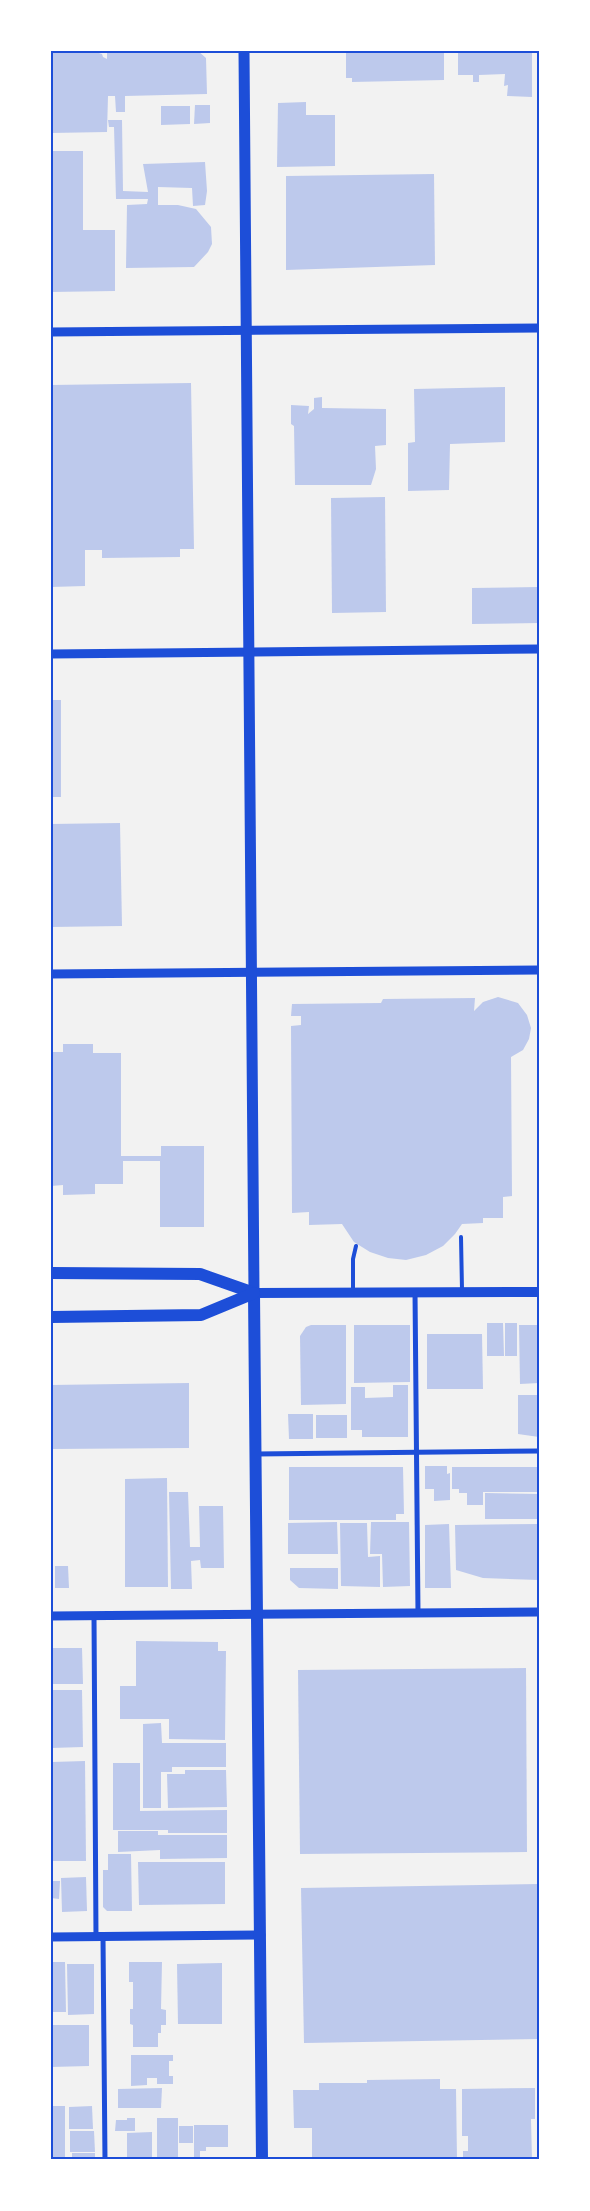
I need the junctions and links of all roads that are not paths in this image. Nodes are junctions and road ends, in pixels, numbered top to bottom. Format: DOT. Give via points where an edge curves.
graph roads {
  1 [pos="244,51"];
  2 [pos="539,328"];
  3 [pos="246,330"];
  4 [pos="51,332"];
  5 [pos="539,650"];
  6 [pos="249,652"];
  7 [pos="51,654"];
  8 [pos="539,970"];
  9 [pos="252,972"];
  10 [pos="51,974"];
  11 [pos="461,1237"];
  12 [pos="356,1246"];
  13 [pos="51,1273"];
  14 [pos="415,1292"];
  15 [pos="462,1292"];
  16 [pos="539,1292"];
  17 [pos="254,1293"];
  18 [pos="353,1293"];
  19 [pos="51,1317"];
  20 [pos="539,1451"];
  21 [pos="415,1452"];
  22 [pos="255,1454"];
  23 [pos="539,1612"];
  24 [pos="418,1613"];
  25 [pos="257,1615"];
  26 [pos="51,1616"];
  27 [pos="94,1616"];
  28 [pos="261,1936"];
  29 [pos="51,1937"];
  30 [pos="100,1937"];
  31 [pos="105,2160"];
  32 [pos="262,2160"];
  1 -- 3 [label="main road"];
  2 -- 3 [label="street"];
  3 -- 4 [label="street"];
  3 -- 6 [label="main road"];
  5 -- 6 [label="street"];
  6 -- 7 [label="street"];
  6 -- 9 [label="main road"];
  8 -- 9 [label="street"];
  9 -- 10 [label="street"];
  9 -- 17 [label="main road"];
  11 -- 15 [label="lane"];
  12 -- 18 [label="lane"];
  13 -- 17 [label="highway" via="200,1274"];
  14 -- 15 [label="main road"];
  14 -- 18 [label="main road"];
  14 -- 21 [label="street"];
  15 -- 16 [label="main road"];
  17 -- 18 [label="main road"];
  17 -- 19 [label="highway" via="201,1315"];
  17 -- 22 [label="highway"];
  20 -- 21 [label="street"];
  21 -- 22 [label="street"];
  21 -- 24 [label="street"];
  22 -- 25 [label="highway"];
  23 -- 24 [label="street"];
  24 -- 25 [label="street"];
  25 -- 27 [label="street"];
  25 -- 28 [label="highway"];
  26 -- 27 [label="street"];
  27 -- 30 [label="street"];
  28 -- 30 [label="street"];
  28 -- 32 [label="highway"];
  29 -- 30 [label="street"];
  30 -- 31 [label="street"];
}
